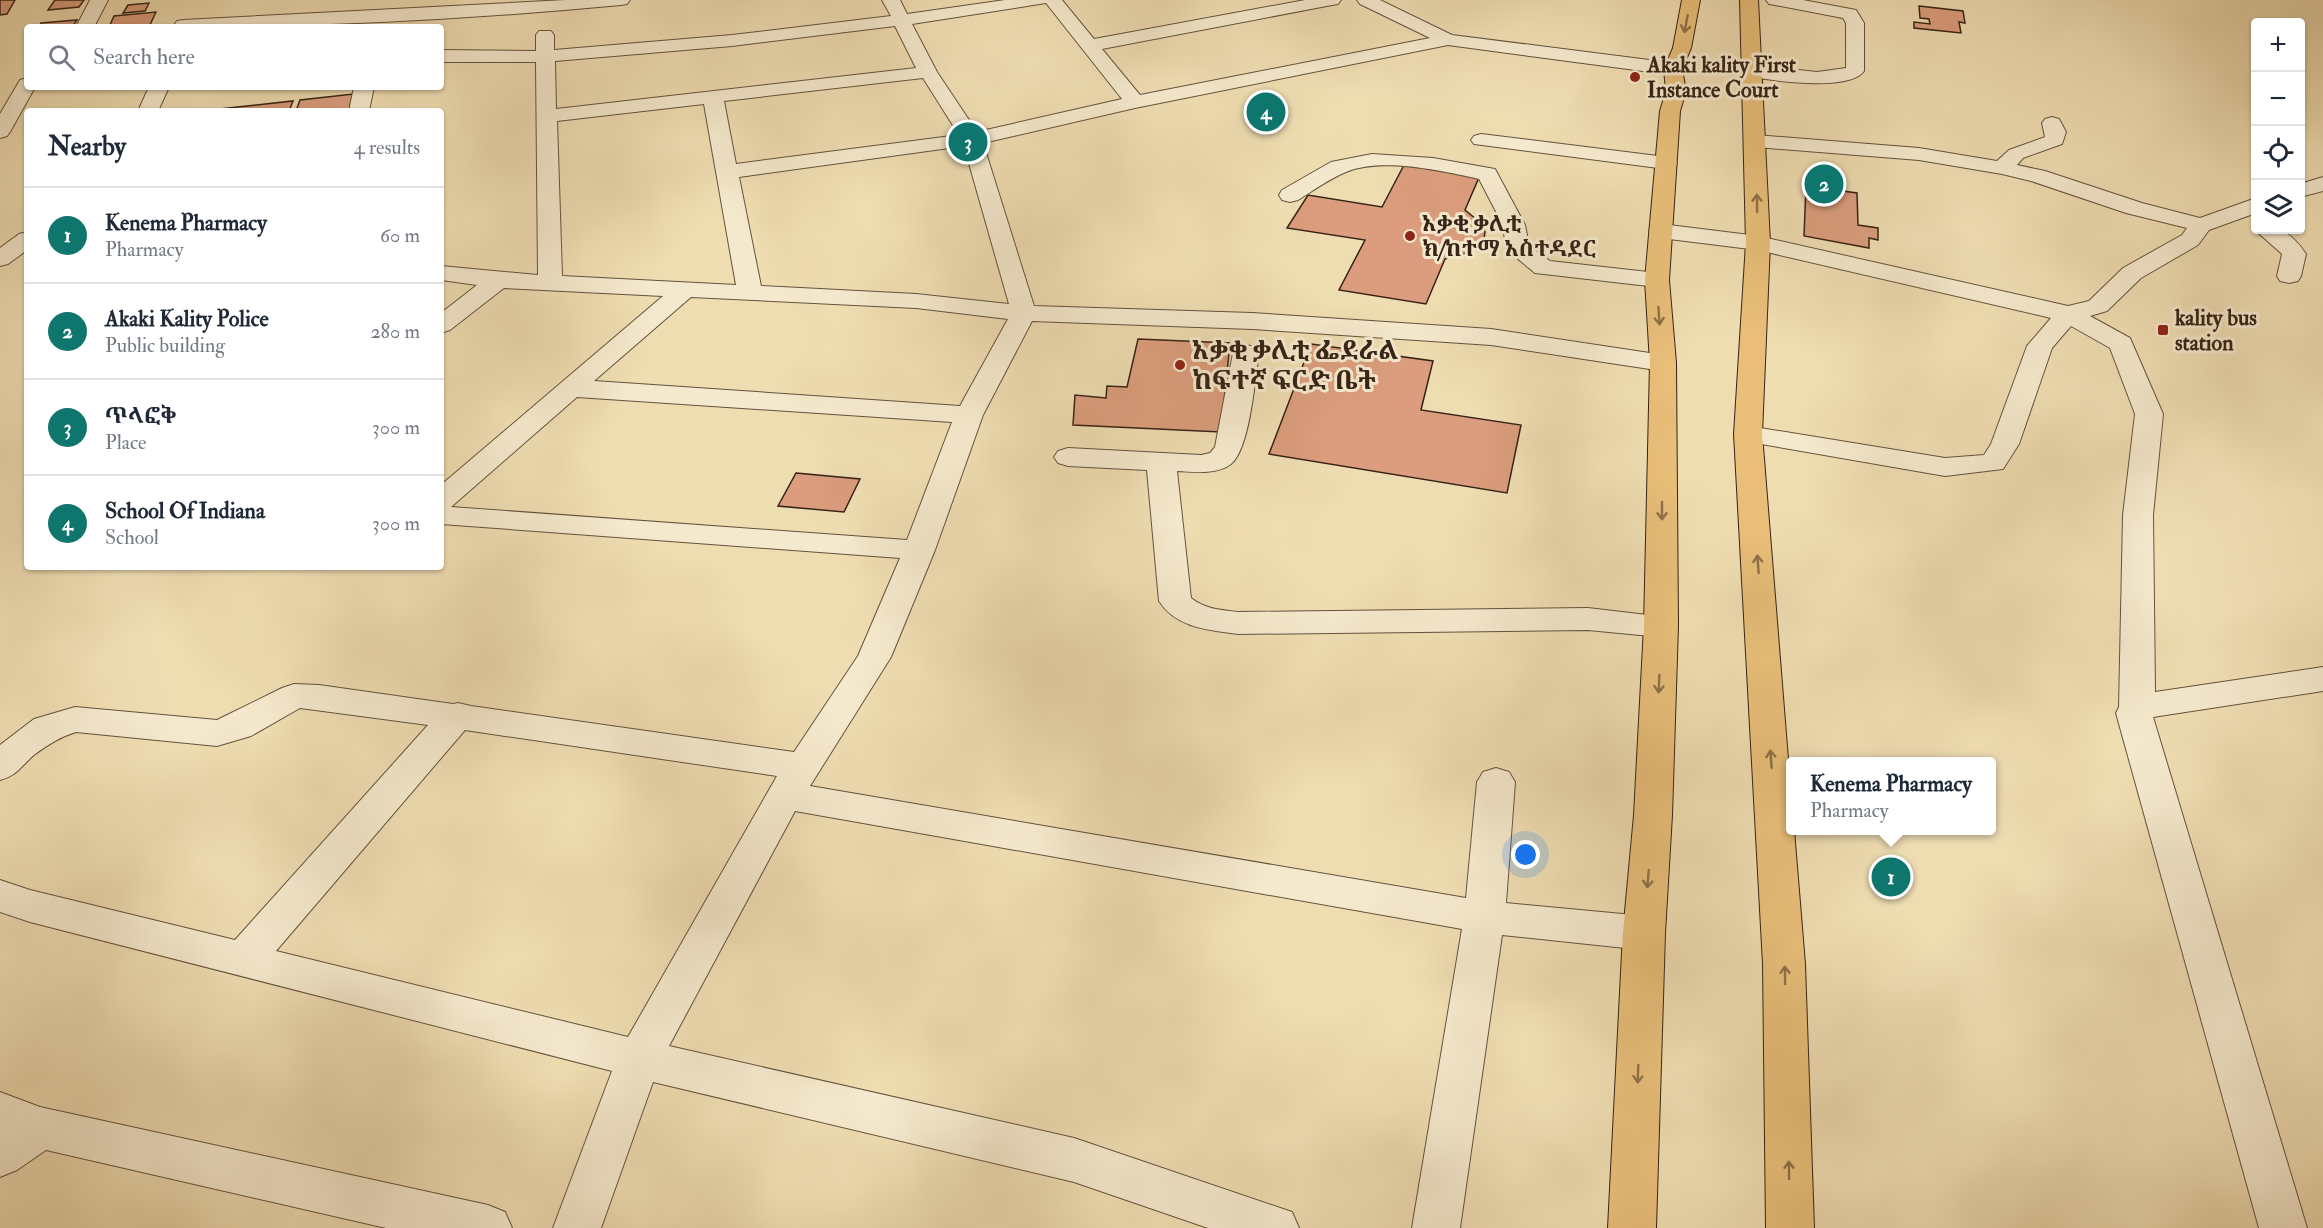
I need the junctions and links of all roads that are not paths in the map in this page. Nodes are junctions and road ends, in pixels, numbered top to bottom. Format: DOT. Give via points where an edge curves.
graph roads {
  1 [pos="99,0"];
  2 [pos="621,0"];
  3 [pos="891,0"];
  4 [pos="1040,0"];
  5 [pos="1053,0"];
  6 [pos="1332,0"];
  7 [pos="1365,0"];
  8 [pos="1691,0"];
  9 [pos="1749,0"];
  10 [pos="1775,0"];
  11 [pos="546,3"];
  12 [pos="190,8"];
  13 [pos="902,21"];
  14 [pos="87,24"];
  15 [pos="184,24"];
  16 [pos="215,24"];
  17 [pos="1448,40"];
  18 [pos="1088,46"];
  19 [pos="544,56"];
  20 [pos="444,57"];
  21 [pos="1673,69"];
  22 [pos="1752,71"];
  23 [pos="928,72"];
  24 [pos="24,89"];
  25 [pos="158,90"];
  26 [pos="363,90"];
  27 [pos="714,98"];
  28 [pos="1135,102"];
  29 [pos="149,108"];
  30 [pos="359,108"];
  31 [pos="547,116"];
  32 [pos="2052,123"];
  33 [pos="0,132"];
  34 [pos="972,139"];
  35 [pos="1481,140"];
  36 [pos="1756,141"];
  37 [pos="1666,163"];
  38 [pos="2002,168"];
  39 [pos="727,172"];
  40 [pos="2323,184"];
  41 [pos="2305,190"];
  42 [pos="1290,195"];
  43 [pos="2251,206"];
  44 [pos="2232,212"];
  45 [pos="2251,220"];
  46 [pos="2200,225"];
  47 [pos="1661,231"];
  48 [pos="2272,234"];
  49 [pos="1758,243"];
  50 [pos="24,246"];
  51 [pos="0,251"];
  52 [pos="444,273"];
  53 [pos="2289,276"];
  54 [pos="1656,279"];
  55 [pos="498,280"];
  56 [pos="550,283"];
  57 [pos="684,290"];
  58 [pos="750,292"];
  59 [pos="1023,313"];
  60 [pos="2068,314"];
  61 [pos="444,323"];
  62 [pos="1246,353"];
  63 [pos="1663,363"];
  64 [pos="570,388"];
  65 [pos="969,415"];
  66 [pos="1748,434"];
  67 [pos="1068,457"];
  68 [pos="1161,462"];
  69 [pos="444,497"];
  70 [pos="444,515"];
  71 [pos="919,550"];
  72 [pos="1661,626"];
  73 [pos="2323,679"];
  74 [pos="2137,707"];
  75 [pos="458,716"];
  76 [pos="0,768"];
  77 [pos="794,781"];
  78 [pos="1496,782"];
  79 [pos="0,896"];
  80 [pos="1484,917"];
  81 [pos="1644,933"];
  82 [pos="244,959"];
  83 [pos="639,1059"];
  84 [pos="20,1121"];
  85 [pos="0,1155"];
  86 [pos="488,1228"];
  87 [pos="577,1228"];
  88 [pos="1275,1228"];
  89 [pos="1436,1228"];
  90 [pos="1632,1228"];
  91 [pos="1790,1228"];
  92 [pos="2283,1228"];
  1 -- 14 [label="street"];
  2 -- 11 [label="street"];
  3 -- 13 [label="street"];
  4 -- 13 [label="street"];
  5 -- 18 [label="street"];
  6 -- 18 [label="street"];
  7 -- 17 [label="street"];
  8 -- 21 [label="main road, one-way" via="1682,48"];
  9 -- 22 [label="main road"];
  10 -- 22 [label="street" via="1850,14 1855,23 1855,71 1838,78 1817,79"];
  11 -- 16 [label="street"];
  11 -- 19 [label="street"];
  12 -- 15 [label="street"];
  13 -- 19 [label="street"];
  13 -- 23 [label="street"];
  17 -- 21 [label="street"];
  17 -- 28 [label="street"];
  18 -- 28 [label="street"];
  19 -- 20 [label="street"];
  19 -- 31 [label="street"];
  21 -- 37 [label="main road" via="1676,91 1670,111"];
  22 -- 36 [label="main road"];
  23 -- 27 [label="street"];
  23 -- 34 [label="street"];
  24 -- 33 [label="street"];
  25 -- 29 [label="street"];
  26 -- 30 [label="street"];
  27 -- 31 [label="street"];
  27 -- 39 [label="street"];
  28 -- 34 [label="street"];
  31 -- 56 [label="street"];
  32 -- 38 [label="street" via="2055,140 2016,154"];
  34 -- 39 [label="street"];
  34 -- 59 [label="street"];
  35 -- 37 [label="street"];
  36 -- 38 [label="street" via="1919,154"];
  49 -- 36 [label="main road, one-way"];
  37 -- 47 [label="main road"];
  38 -- 46 [label="street"];
  39 -- 58 [label="street"];
  40 -- 41 [label="street"];
  42 -- 54 [label="street" via="1341,166 1379,160 1487,174 1514,225 1518,249 1543,268"];
  43 -- 44 [label="street"];
  44 -- 45 [label="street"];
  44 -- 46 [label="street"];
  46 -- 60 [label="street" via="2190,240 2132,273 2098,306"];
  47 -- 49 [label="street"];
  47 -- 54 [label="main road"];
  48 -- 53 [label="street" via="2294,254"];
  49 -- 60 [label="street"];
  49 -- 66 [label="main road"];
  50 -- 51 [label="street"];
  52 -- 55 [label="street"];
  54 -- 63 [label="main road, one-way"];
  55 -- 56 [label="street"];
  55 -- 61 [label="street"];
  56 -- 57 [label="street"];
  57 -- 58 [label="street"];
  57 -- 64 [label="street"];
  58 -- 59 [label="street" via="926,302"];
  59 -- 63 [label="street" via="1252,321 1491,337"];
  59 -- 65 [label="street"];
  60 -- 66 [label="street" via="2040,346 2005,444 1993,463 1945,466"];
  60 -- 74 [label="street" via="2121,344 2149,414 2138,515"];
  62 -- 68 [label="street" via="1229,448 1220,459 1202,464"];
  63 -- 72 [label="main road, one-way"];
  64 -- 65 [label="street"];
  64 -- 69 [label="street"];
  65 -- 71 [label="street"];
  91 -- 66 [label="main road, one-way" via="1785,964"];
  67 -- 68 [label="street"];
  68 -- 72 [label="street" via="1175,601 1186,613 1238,623 1588,620"];
  70 -- 71 [label="street"];
  71 -- 77 [label="street" via="874,657"];
  72 -- 81 [label="main road, one-way"];
  73 -- 74 [label="street"];
  74 -- 92 [label="street" via="2133,713"];
  75 -- 76 [label="street" via="294,696 238,727 217,733 75,719 47,728 20,747"];
  75 -- 77 [label="street"];
  75 -- 82 [label="street"];
  77 -- 80 [label="street"];
  77 -- 83 [label="street"];
  78 -- 80 [label="street"];
  79 -- 82 [label="street"];
  80 -- 81 [label="street"];
  80 -- 89 [label="street"];
  81 -- 90 [label="main road, one-way"];
  82 -- 83 [label="street"];
  83 -- 87 [label="street"];
  83 -- 88 [label="street" via="1074,1160"];
  84 -- 85 [label="street"];
  84 -- 86 [label="street"];
}
